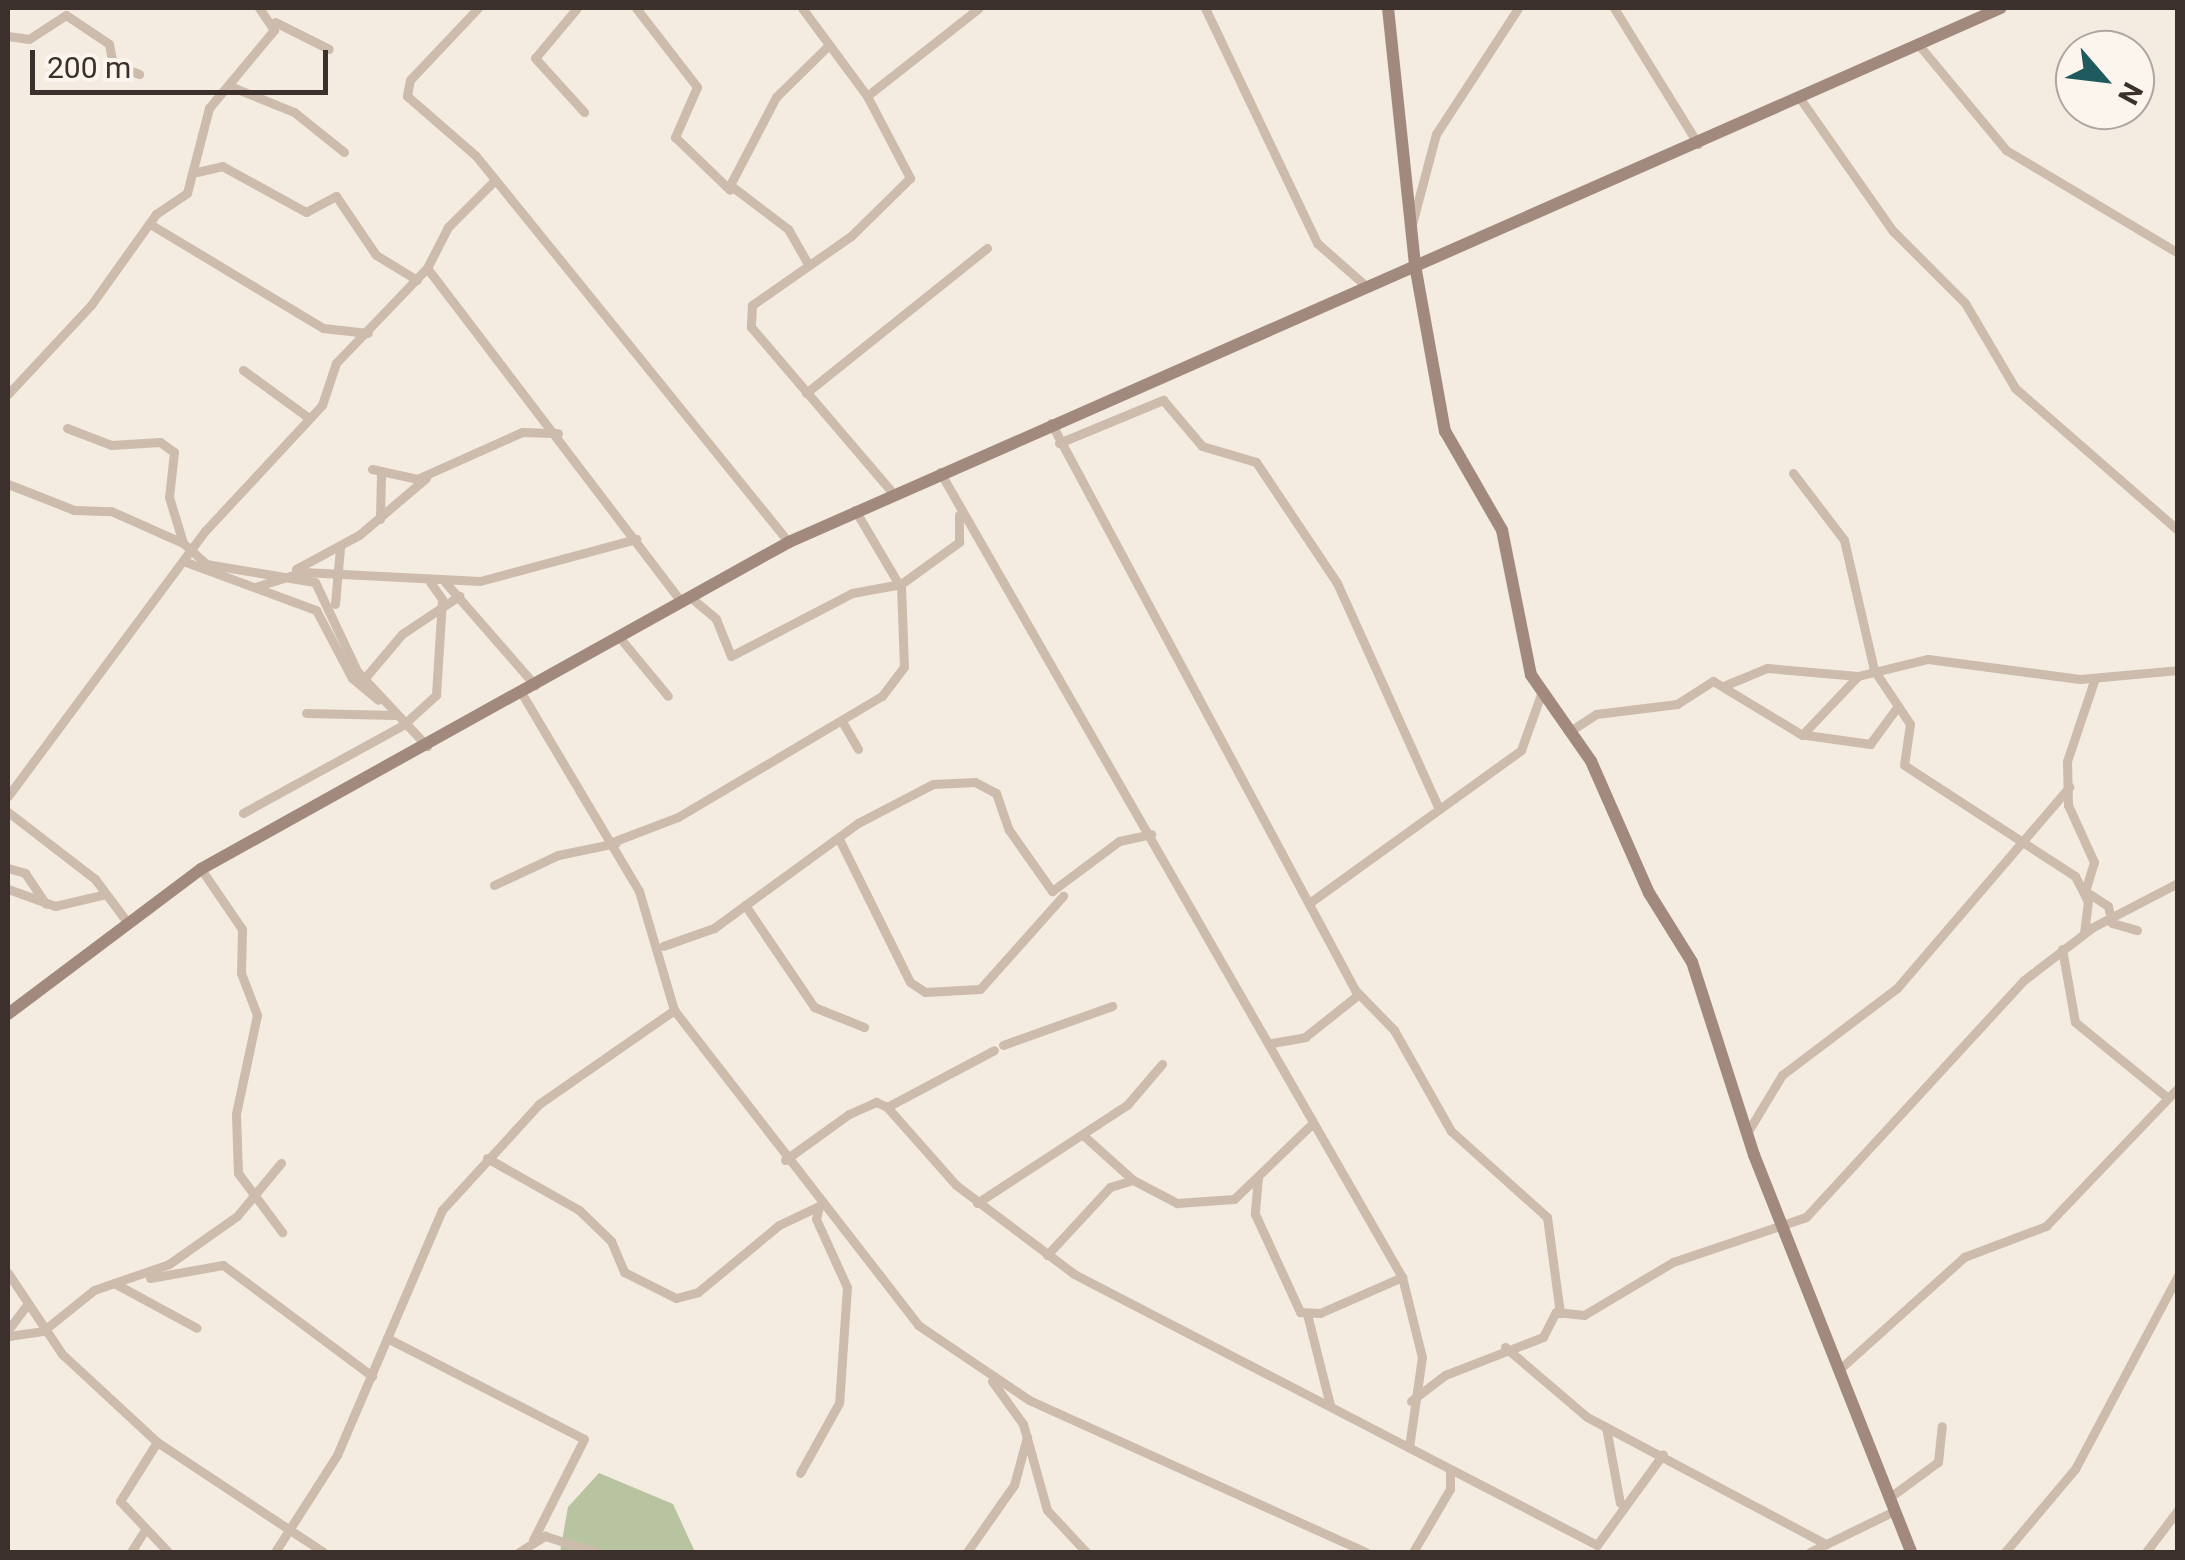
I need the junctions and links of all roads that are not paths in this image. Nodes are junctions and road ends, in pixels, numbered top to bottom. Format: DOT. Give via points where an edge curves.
graph roads {
  1 [pos="259,8"];
  2 [pos="478,8"];
  3 [pos="578,8"];
  4 [pos="636,8"];
  5 [pos="802,8"];
  6 [pos="979,8"];
  7 [pos="1205,8"];
  8 [pos="1388,8"];
  9 [pos="1518,8"];
  10 [pos="1614,8"];
  11 [pos="2001,8"];
  12 [pos="465,12"];
  13 [pos="275,22"];
  14 [pos="8,36"];
  15 [pos="1918,44"];
  16 [pos="829,45"];
  17 [pos="328,49"];
  18 [pos="139,74"];
  19 [pos="232,87"];
  20 [pos="867,96"];
  21 [pos="1799,97"];
  22 [pos="584,112"];
  23 [pos="1698,144"];
  24 [pos="344,152"];
  25 [pos="197,172"];
  26 [pos="493,182"];
  27 [pos="732,191"];
  28 [pos="150,224"];
  29 [pos="1412,224"];
  30 [pos="987,248"];
  31 [pos="2178,253"];
  32 [pos="808,264"];
  33 [pos="1415,265"];
  34 [pos="427,268"];
  35 [pos="417,280"];
  36 [pos="1366,286"];
  37 [pos="368,333"];
  38 [pos="243,370"];
  39 [pos="806,393"];
  40 [pos="8,394"];
  41 [pos="306,416"];
  42 [pos="1052,423"];
  43 [pos="66,428"];
  44 [pos="558,433"];
  45 [pos="1059,443"];
  46 [pos="940,472"];
  47 [pos="1794,473"];
  48 [pos="428,476"];
  49 [pos="8,484"];
  50 [pos="892,492"];
  51 [pos="953,499"];
  52 [pos="855,510"];
  53 [pos="380,519"];
  54 [pos="2178,530"];
  55 [pos="636,538"];
  56 [pos="183,542"];
  57 [pos="789,542"];
  58 [pos="340,548"];
  59 [pos="193,551"];
  60 [pos="186,562"];
  61 [pos="292,573"];
  62 [pos="335,573"];
  63 [pos="430,582"];
  64 [pos="446,582"];
  65 [pos="901,584"];
  66 [pos="255,588"];
  67 [pos="459,596"];
  68 [pos="685,599"];
  69 [pos="336,611"];
  70 [pos="437,618"];
  71 [pos="620,638"];
  72 [pos="1874,670"];
  73 [pos="2178,670"];
  74 [pos="1858,676"];
  75 [pos="2095,678"];
  76 [pos="364,679"];
  77 [pos="1726,685"];
  78 [pos="537,687"];
  79 [pos="1542,694"];
  80 [pos="523,696"];
  81 [pos="668,696"];
  82 [pos="1898,706"];
  83 [pos="392,711"];
  84 [pos="306,713"];
  85 [pos="842,723"];
  86 [pos="403,725"];
  87 [pos="1570,732"];
  88 [pos="1805,734"];
  89 [pos="427,746"];
  90 [pos="858,749"];
  91 [pos="2068,788"];
  92 [pos="8,796"];
  93 [pos="1439,809"];
  94 [pos="8,812"];
  95 [pos="242,813"];
  96 [pos="1151,834"];
  97 [pos="2023,839"];
  98 [pos="840,841"];
  99 [pos="616,842"];
  100 [pos="8,868"];
  101 [pos="201,869"];
  102 [pos="2178,883"];
  103 [pos="494,885"];
  104 [pos="8,890"];
  105 [pos="2085,891"];
  106 [pos="106,894"];
  107 [pos="1063,896"];
  108 [pos="1312,901"];
  109 [pos="46,904"];
  110 [pos="745,905"];
  111 [pos="2110,916"];
  112 [pos="127,922"];
  113 [pos="2137,930"];
  114 [pos="2084,933"];
  115 [pos="662,946"];
  116 [pos="2062,949"];
  117 [pos="1359,994"];
  118 [pos="1112,1006"];
  119 [pos="674,1010"];
  120 [pos="8,1014"];
  121 [pos="864,1028"];
  122 [pos="1272,1043"];
  123 [pos="1162,1064"];
  124 [pos="2178,1088"];
  125 [pos="2168,1098"];
  126 [pos="887,1107"];
  127 [pos="1311,1125"];
  128 [pos="1747,1133"];
  129 [pos="1084,1136"];
  130 [pos="486,1158"];
  131 [pos="785,1160"];
  132 [pos="281,1163"];
  133 [pos="1258,1177"];
  134 [pos="1132,1180"];
  135 [pos="253,1196"];
  136 [pos="977,1203"];
  137 [pos="819,1206"];
  138 [pos="1783,1227"];
  139 [pos="282,1232"];
  140 [pos="1046,1256"];
  141 [pos="8,1274"];
  142 [pos="2178,1275"];
  143 [pos="1402,1277"];
  144 [pos="142,1278"];
  145 [pos="114,1283"];
  146 [pos="26,1306"];
  147 [pos="1560,1313"];
  148 [pos="1306,1314"];
  149 [pos="197,1328"];
  150 [pos="42,1331"];
  151 [pos="8,1333"];
  152 [pos="387,1338"];
  153 [pos="1504,1347"];
  154 [pos="1842,1367"];
  155 [pos="372,1376"];
  156 [pos="988,1377"];
  157 [pos="1411,1401"];
  158 [pos="1330,1406"];
  159 [pos="1942,1426"];
  160 [pos="1606,1428"];
  161 [pos="1028,1435"];
  162 [pos="157,1442"];
  163 [pos="1409,1447"];
  164 [pos="1663,1454"];
  165 [pos="1450,1471"];
  166 [pos="800,1473"];
  167 [pos="1890,1496"];
  168 [pos="1620,1503"];
  169 [pos="2178,1510"];
  170 [pos="1894,1511"];
  171 [pos="289,1530"];
  172 [pos="143,1534"];
  173 [pos="533,1540"];
  174 [pos="1826,1544"];
  175 [pos="1596,1545"];
  176 [pos="1360,1551"];
  177 [pos="131,1552"];
  178 [pos="168,1552"];
  179 [pos="276,1552"];
  180 [pos="323,1552"];
  181 [pos="520,1552"];
  182 [pos="595,1552"];
  183 [pos="967,1552"];
  184 [pos="1086,1552"];
  185 [pos="1413,1552"];
  186 [pos="1607,1552"];
  187 [pos="1810,1552"];
  188 [pos="1911,1552"];
  189 [pos="2005,1552"];
  190 [pos="2146,1552"];
  1 -- 13 [label="street"];
  2 -- 12 [label="street"];
  3 -- 22 [label="street" via="535,58"];
  4 -- 27 [label="street" via="696,87 675,137"];
  5 -- 16 [label="street"];
  6 -- 20 [label="street"];
  7 -- 36 [label="street" via="1317,243"];
  8 -- 29 [label="street"];
  9 -- 29 [label="street" via="1436,134"];
  10 -- 23 [label="street"];
  11 -- 15 [label="street"];
  12 -- 26 [label="street" via="406,86"];
  13 -- 17 [label="street"];
  13 -- 19 [label="street"];
  14 -- 18 [label="street" via="29,39 66,15 109,44 113,64"];
  15 -- 21 [label="street"];
  15 -- 31 [label="street" via="2006,150"];
  16 -- 20 [label="street"];
  16 -- 27 [label="street" via="776,97"];
  19 -- 24 [label="street" via="294,112"];
  19 -- 25 [label="street" via="209,108"];
  20 -- 32 [label="street" via="910,182"];
  21 -- 23 [label="street"];
  21 -- 54 [label="street" via="1893,231 1965,303 2015,388"];
  23 -- 33 [label="street"];
  25 -- 28 [label="street"];
  25 -- 35 [label="street" via="222,166 306,212 336,196 376,255"];
  26 -- 34 [label="street" via="448,227"];
  26 -- 57 [label="street"];
  27 -- 32 [label="street" via="788,229"];
  28 -- 37 [label="street" via="323,328"];
  28 -- 40 [label="street"];
  29 -- 33 [label="street"];
  30 -- 39 [label="street"];
  32 -- 39 [label="street" via="750,314"];
  33 -- 36 [label="street"];
  33 -- 79 [label="street" via="1438,412 1502,530"];
  34 -- 35 [label="street"];
  34 -- 44 [label="street"];
  35 -- 37 [label="street"];
  36 -- 42 [label="street"];
  37 -- 41 [label="street" via="336,364 322,404"];
  38 -- 41 [label="street"];
  39 -- 50 [label="street"];
  41 -- 59 [label="street"];
  42 -- 45 [label="street"];
  42 -- 46 [label="street"];
  43 -- 56 [label="street" via="111,445 160,442 174,452 169,498"];
  44 -- 48 [label="street" via="522,432"];
  44 -- 55 [label="street"];
  45 -- 93 [label="street" via="1162,400 1202,446 1256,462 1337,583"];
  45 -- 108 [label="street"];
  46 -- 50 [label="street"];
  46 -- 51 [label="street"];
  47 -- 72 [label="street" via="1844,540"];
  48 -- 53 [label="street"];
  48 -- 53 [label="street" via="376,472"];
  49 -- 56 [label="street"];
  50 -- 52 [label="street"];
  51 -- 65 [label="street" via="959,542"];
  51 -- 96 [label="street"];
  52 -- 57 [label="street"];
  52 -- 65 [label="street"];
  53 -- 58 [label="street"];
  55 -- 64 [label="street" via="500,578"];
  55 -- 68 [label="street"];
  56 -- 59 [label="street"];
  57 -- 68 [label="street"];
  58 -- 61 [label="street"];
  58 -- 62 [label="street"];
  59 -- 60 [label="street"];
  59 -- 61 [label="street" via="216,566"];
  60 -- 66 [label="street"];
  60 -- 92 [label="street"];
  61 -- 62 [label="street"];
  61 -- 66 [label="street"];
  61 -- 69 [label="street" via="321,587"];
  62 -- 63 [label="street"];
  62 -- 69 [label="street"];
  63 -- 64 [label="street"];
  63 -- 70 [label="street" via="442,599"];
  64 -- 67 [label="street"];
  65 -- 68 [label="street" via="852,593 731,656 716,619"];
  65 -- 85 [label="street" via="904,667 882,696"];
  66 -- 83 [label="street" via="326,618 352,678"];
  67 -- 70 [label="street"];
  67 -- 78 [label="street"];
  68 -- 71 [label="street"];
  69 -- 76 [label="street"];
  70 -- 76 [label="street" via="402,634"];
  70 -- 86 [label="street" via="443,682"];
  71 -- 78 [label="street"];
  71 -- 81 [label="street"];
  72 -- 74 [label="street"];
  72 -- 75 [label="street" via="1936,658"];
  72 -- 82 [label="street"];
  73 -- 75 [label="street"];
  74 -- 77 [label="street" via="1767,668"];
  74 -- 88 [label="street"];
  75 -- 91 [label="street" via="2067,762"];
  76 -- 83 [label="street"];
  77 -- 87 [label="street" via="1708,682 1670,706 1596,714"];
  77 -- 88 [label="street" via="1778,727"];
  78 -- 80 [label="street"];
  79 -- 87 [label="street"];
  79 -- 93 [label="street" via="1525,745"];
  80 -- 89 [label="street"];
  80 -- 99 [label="street"];
  82 -- 88 [label="street" via="1870,744"];
  82 -- 97 [label="street" via="1910,724 1904,765 1975,818"];
  83 -- 84 [label="street"];
  83 -- 86 [label="street"];
  85 -- 90 [label="street"];
  85 -- 99 [label="street" via="751,766 678,817"];
  86 -- 89 [label="street"];
  86 -- 95 [label="street"];
  87 -- 128 [label="street" via="1692,962"];
  89 -- 101 [label="street"];
  91 -- 97 [label="street"];
  91 -- 105 [label="street" via="2094,862"];
  93 -- 108 [label="street"];
  94 -- 106 [label="street"];
  96 -- 98 [label="street" via="1119,841 1052,891 1012,837 996,794 944,782"];
  96 -- 122 [label="street"];
  97 -- 105 [label="street"];
  97 -- 128 [label="street" via="1897,988 1782,1075"];
  98 -- 107 [label="street" via="910,982 925,992 980,989"];
  98 -- 110 [label="street"];
  99 -- 103 [label="street" via="558,855"];
  99 -- 115 [label="street"];
  100 -- 109 [label="street" via="26,873"];
  101 -- 112 [label="street"];
  101 -- 135 [label="street" via="242,929 241,973 257,1015 236,1114 238,1172"];
  102 -- 111 [label="street"];
  104 -- 109 [label="street"];
  105 -- 111 [label="street"];
  105 -- 114 [label="street"];
  106 -- 109 [label="street"];
  106 -- 112 [label="street"];
  108 -- 117 [label="street"];
  110 -- 115 [label="street"];
  110 -- 121 [label="street" via="814,1007"];
  111 -- 113 [label="street" via="2126,933"];
  111 -- 114 [label="street"];
  112 -- 120 [label="street"];
  114 -- 116 [label="street"];
  115 -- 119 [label="street"];
  116 -- 125 [label="street" via="2075,1022"];
  116 -- 138 [label="street" via="1922,1088 1865,1162"];
  117 -- 122 [label="street" via="1305,1037"];
  117 -- 147 [label="street" via="1394,1030 1450,1131 1547,1217"];
  118 -- 126 [label="street" via="999,1047"];
  119 -- 130 [label="street" via="539,1104"];
  119 -- 131 [label="street"];
  122 -- 127 [label="street"];
  123 -- 129 [label="street"];
  124 -- 125 [label="street"];
  125 -- 154 [label="street" via="2046,1226 1964,1257"];
  126 -- 131 [label="street" via="876,1102 849,1114"];
  126 -- 136 [label="street"];
  127 -- 133 [label="street"];
  127 -- 143 [label="street" via="1348,1173"];
  128 -- 138 [label="street"];
  129 -- 134 [label="street"];
  129 -- 136 [label="street"];
  130 -- 137 [label="street" via="579,1210 613,1243 624,1272 676,1298 698,1292 779,1226"];
  130 -- 152 [label="street" via="442,1210"];
  131 -- 137 [label="street"];
  132 -- 135 [label="street"];
  133 -- 134 [label="street" via="1234,1199 1207,1194 1186,1204"];
  133 -- 148 [label="street" via="1255,1214 1292,1302"];
  134 -- 140 [label="street" via="1097,1197"];
  135 -- 139 [label="street"];
  135 -- 144 [label="street"];
  136 -- 140 [label="street"];
  137 -- 156 [label="street" via="902,1311"];
  137 -- 166 [label="street" via="816,1219 847,1287 838,1403"];
  138 -- 147 [label="street" via="1673,1262 1584,1315"];
  138 -- 154 [label="street"];
  140 -- 158 [label="street"];
  141 -- 146 [label="street"];
  142 -- 189 [label="street" via="2067,1481"];
  143 -- 148 [label="street"];
  143 -- 157 [label="street" via="1422,1356"];
  144 -- 145 [label="street"];
  144 -- 155 [label="street" via="223,1264"];
  145 -- 149 [label="street"];
  145 -- 150 [label="street"];
  146 -- 150 [label="street"];
  146 -- 151 [label="street"];
  147 -- 153 [label="street" via="1543,1337"];
  148 -- 158 [label="street"];
  150 -- 151 [label="street"];
  150 -- 162 [label="street"];
  152 -- 155 [label="street"];
  152 -- 173 [label="street" via="584,1439"];
  153 -- 157 [label="street"];
  153 -- 160 [label="street"];
  154 -- 167 [label="street"];
  155 -- 171 [label="street"];
  156 -- 161 [label="street"];
  156 -- 176 [label="street"];
  157 -- 163 [label="street"];
  158 -- 163 [label="street"];
  159 -- 167 [label="street" via="1938,1462"];
  160 -- 164 [label="street"];
  160 -- 168 [label="street"];
  161 -- 183 [label="street" via="1014,1484"];
  161 -- 184 [label="street" via="1042,1502"];
  162 -- 171 [label="street"];
  162 -- 172 [label="street" via="120,1491"];
  163 -- 165 [label="street"];
  164 -- 168 [label="street"];
  164 -- 174 [label="street"];
  165 -- 175 [label="street"];
  165 -- 185 [label="street" via="1450,1489"];
  167 -- 170 [label="street"];
  168 -- 175 [label="street"];
  169 -- 190 [label="street"];
  170 -- 174 [label="street"];
  170 -- 188 [label="street"];
  171 -- 179 [label="street"];
  171 -- 180 [label="street"];
  172 -- 177 [label="street"];
  172 -- 178 [label="street"];
  173 -- 181 [label="street"];
  173 -- 182 [label="street" via="565,1538"];
  174 -- 187 [label="street"];
  175 -- 186 [label="street"];
}
